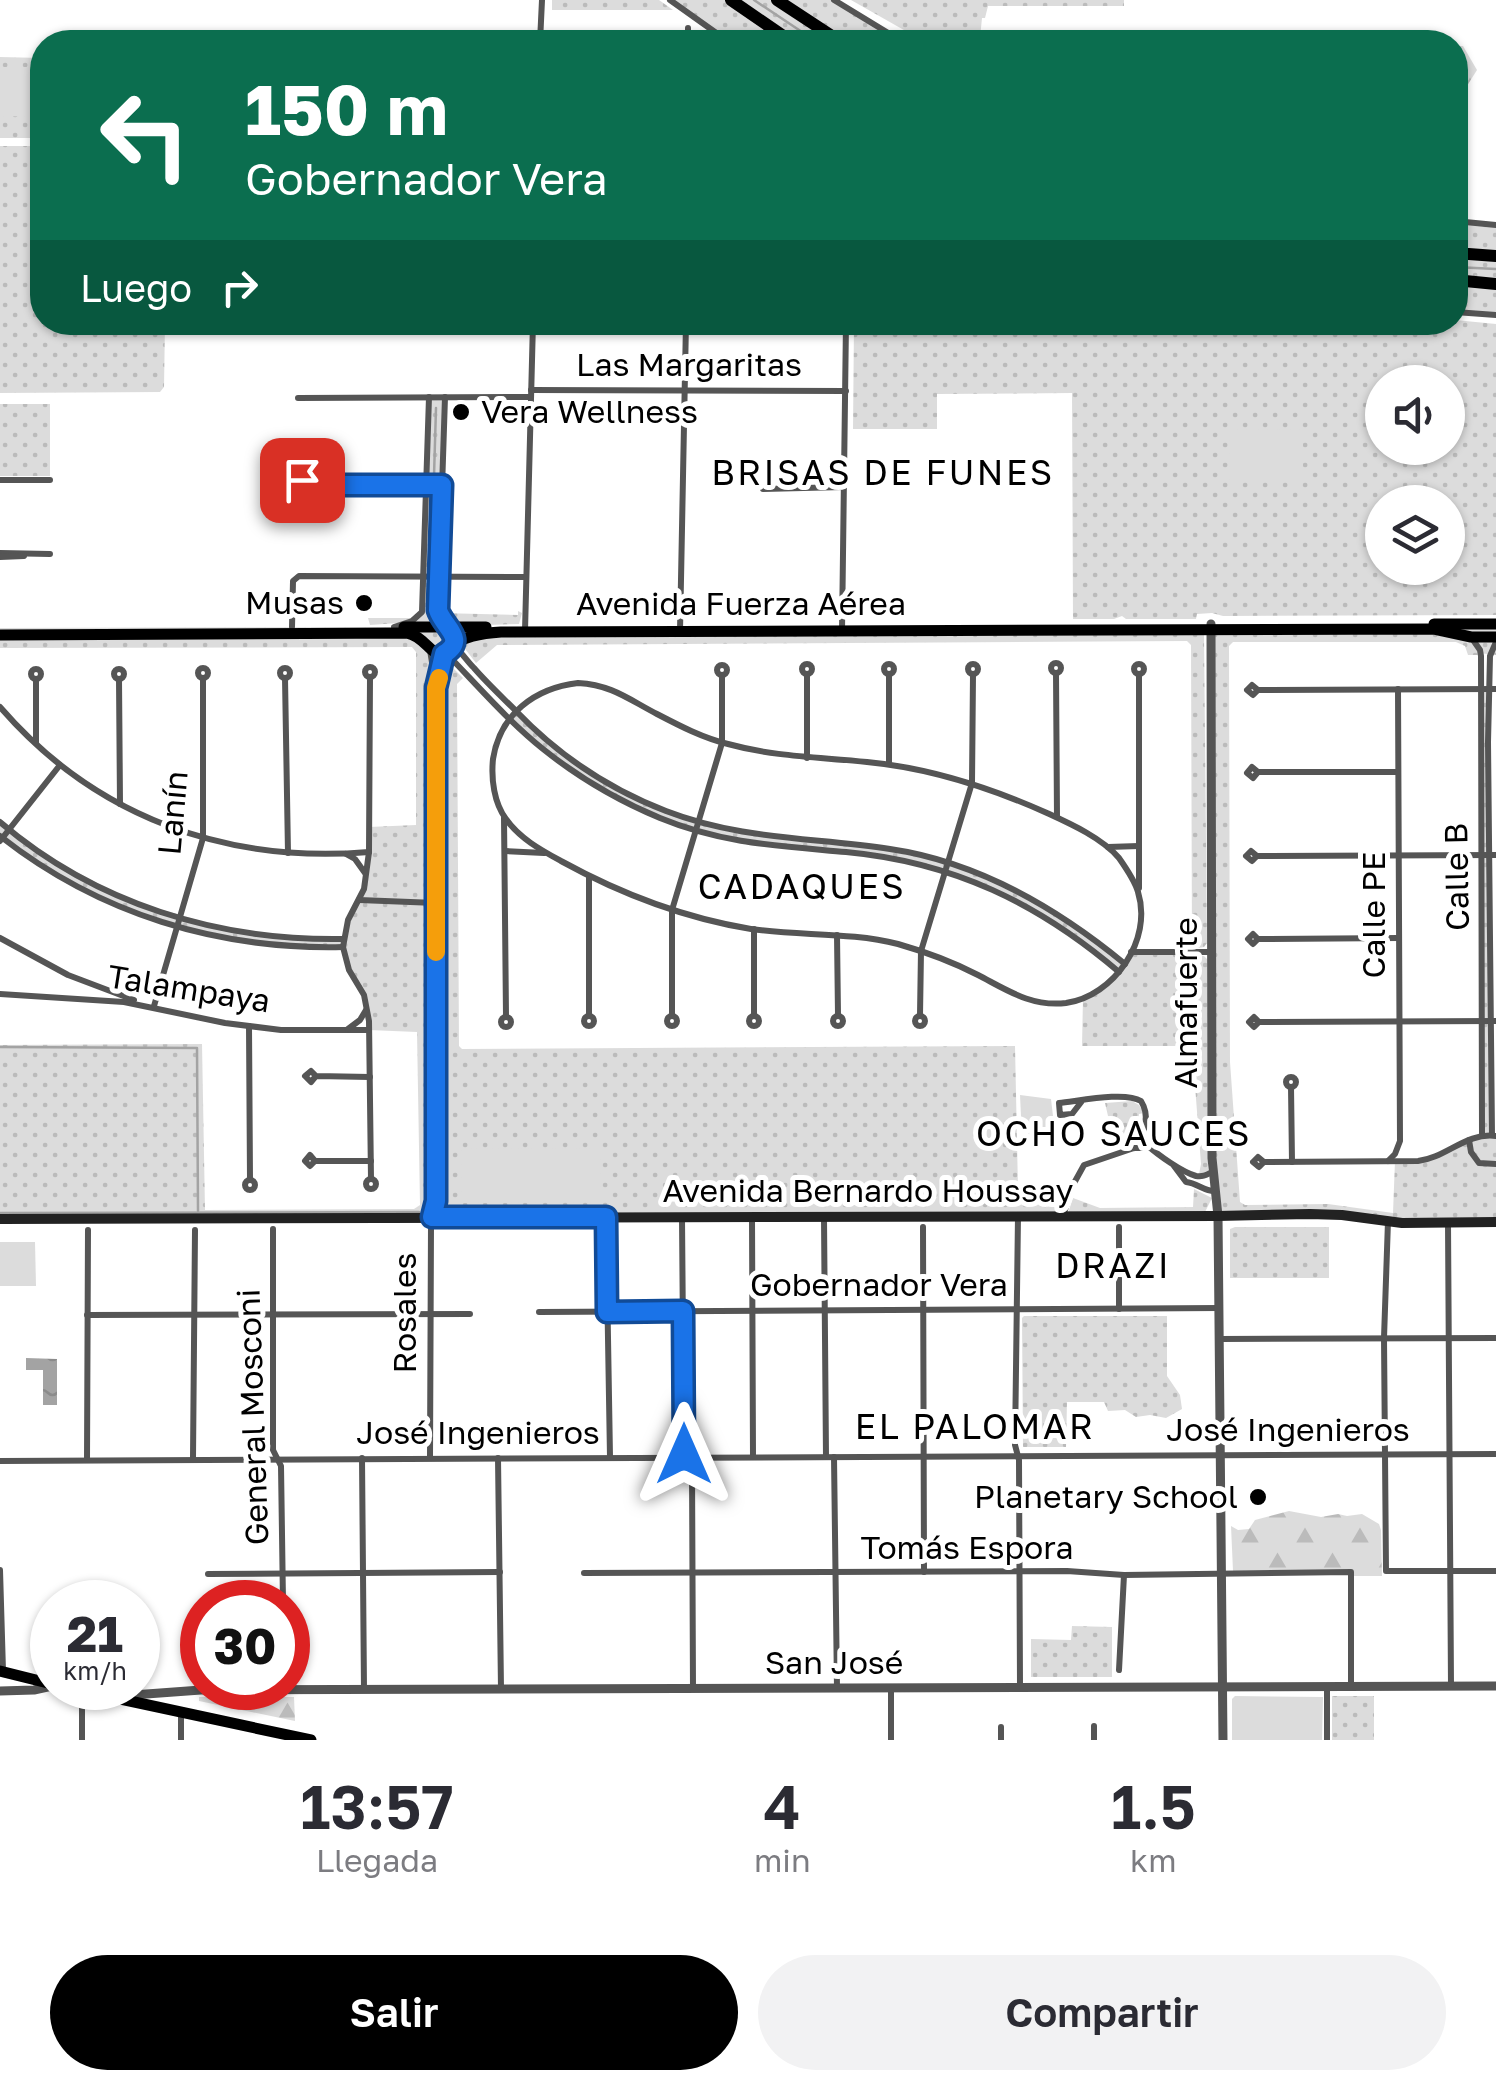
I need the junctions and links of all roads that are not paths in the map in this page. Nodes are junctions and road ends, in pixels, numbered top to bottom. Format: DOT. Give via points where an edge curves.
graph roads {
  1 [pos="542,0"];
  2 [pos="670,0"];
  3 [pos="731,0"];
  4 [pos="776,0"];
  5 [pos="834,0"];
  6 [pos="541,30"];
  7 [pos="712,30"];
  8 [pos="775,30"];
  9 [pos="822,30"];
  10 [pos="883,30"];
  11 [pos="1468,222"];
  12 [pos="1496,225"];
  13 [pos="1468,254"];
  14 [pos="1496,256"];
  15 [pos="1468,281"];
  16 [pos="1496,284"];
  17 [pos="1468,313"];
  18 [pos="1496,315"];
  19 [pos="533,335"];
  20 [pos="686,335"];
  21 [pos="846,335"];
  22 [pos="686,390"];
  23 [pos="846,391"];
  24 [pos="531,393"];
  25 [pos="429,397"];
  26 [pos="445,397"];
  27 [pos="298,398"];
  28 [pos="0,480"];
  29 [pos="50,480"];
  30 [pos="306,485"];
  31 [pos="427,485"];
  32 [pos="442,485"];
  33 [pos="844,488"];
  34 [pos="763,489"];
  35 [pos="50,554"];
  36 [pos="0,555"];
  37 [pos="424,576"];
  38 [pos="439,576"];
  39 [pos="526,577"];
  40 [pos="1496,624"];
  41 [pos="292,627"];
  42 [pos="394,627"];
  43 [pos="1211,627"];
  44 [pos="842,628"];
  45 [pos="680,629"];
  46 [pos="525,630"];
  47 [pos="1472,630"];
  48 [pos="0,632"];
  49 [pos="81,632"];
  50 [pos="1496,639"];
  51 [pos="448,640"];
  52 [pos="429,647"];
  53 [pos="889,674"];
  54 [pos="973,674"];
  55 [pos="1056,674"];
  56 [pos="1139,674"];
  57 [pos="807,675"];
  58 [pos="722,676"];
  59 [pos="203,678"];
  60 [pos="285,678"];
  61 [pos="370,678"];
  62 [pos="119,679"];
  63 [pos="36,680"];
  64 [pos="436,688"];
  65 [pos="1398,689"];
  66 [pos="1489,689"];
  67 [pos="1258,690"];
  68 [pos="0,706"];
  69 [pos="515,710"];
  70 [pos="510,718"];
  71 [pos="722,743"];
  72 [pos="36,744"];
  73 [pos="807,758"];
  74 [pos="889,764"];
  75 [pos="60,765"];
  76 [pos="1258,772"];
  77 [pos="1398,772"];
  78 [pos="598,782"];
  79 [pos="972,783"];
  80 [pos="120,804"];
  81 [pos="1057,817"];
  82 [pos="504,818"];
  83 [pos="0,822"];
  84 [pos="697,826"];
  85 [pos="9,830"];
  86 [pos="1,838"];
  87 [pos="203,838"];
  88 [pos="1139,846"];
  89 [pos="1108,847"];
  90 [pos="370,852"];
  91 [pos="505,852"];
  92 [pos="545,853"];
  93 [pos="288,854"];
  94 [pos="345,854"];
  95 [pos="1398,855"];
  96 [pos="1490,855"];
  97 [pos="1257,856"];
  98 [pos="948,867"];
  99 [pos="589,877"];
  100 [pos="366,879"];
  101 [pos="1139,894"];
  102 [pos="359,900"];
  103 [pos="436,903"];
  104 [pos="672,910"];
  105 [pos="179,923"];
  106 [pos="754,929"];
  107 [pos="837,935"];
  108 [pos="0,938"];
  109 [pos="1399,938"];
  110 [pos="1258,939"];
  111 [pos="343,943"];
  112 [pos="921,951"];
  113 [pos="1211,952"];
  114 [pos="1124,961"];
  115 [pos="68,975"];
  116 [pos="0,994"];
  117 [pos="63,997"];
  118 [pos="154,1006"];
  119 [pos="367,1008"];
  120 [pos="838,1015"];
  121 [pos="506,1016"];
  122 [pos="589,1016"];
  123 [pos="672,1016"];
  124 [pos="754,1016"];
  125 [pos="920,1016"];
  126 [pos="1490,1021"];
  127 [pos="1259,1022"];
  128 [pos="1399,1022"];
  129 [pos="249,1026"];
  130 [pos="370,1030"];
  131 [pos="346,1031"];
  132 [pos="316,1076"];
  133 [pos="370,1077"];
  134 [pos="1291,1087"];
  135 [pos="1082,1101"];
  136 [pos="1143,1135"];
  137 [pos="1490,1135"];
  138 [pos="1469,1140"];
  139 [pos="1400,1141"];
  140 [pos="1134,1148"];
  141 [pos="1149,1148"];
  142 [pos="315,1161"];
  143 [pos="370,1161"];
  144 [pos="1388,1161"];
  145 [pos="1418,1161"];
  146 [pos="1264,1162"];
  147 [pos="1292,1162"];
  148 [pos="1496,1164"];
  149 [pos="1204,1178"];
  150 [pos="371,1179"];
  151 [pos="250,1180"];
  152 [pos="1214,1191"];
  153 [pos="682,1216"];
  154 [pos="752,1216"];
  155 [pos="824,1216"];
  156 [pos="1018,1216"];
  157 [pos="1063,1216"];
  158 [pos="1218,1216"];
  159 [pos="432,1217"];
  160 [pos="606,1217"];
  161 [pos="0,1219"];
  162 [pos="1388,1222"];
  163 [pos="1448,1222"];
  164 [pos="1496,1222"];
  165 [pos="1119,1226"];
  166 [pos="923,1227"];
  167 [pos="88,1230"];
  168 [pos="195,1230"];
  169 [pos="273,1230"];
  170 [pos="1220,1308"];
  171 [pos="1016,1309"];
  172 [pos="1119,1309"];
  173 [pos="825,1310"];
  174 [pos="923,1310"];
  175 [pos="683,1311"];
  176 [pos="752,1311"];
  177 [pos="539,1312"];
  178 [pos="607,1312"];
  179 [pos="430,1314"];
  180 [pos="470,1314"];
  181 [pos="87,1315"];
  182 [pos="195,1315"];
  183 [pos="273,1315"];
  184 [pos="1220,1338"];
  185 [pos="1384,1338"];
  186 [pos="1448,1338"];
  187 [pos="1496,1338"];
  188 [pos="1385,1454"];
  189 [pos="1449,1454"];
  190 [pos="1496,1454"];
  191 [pos="1221,1455"];
  192 [pos="830,1456"];
  193 [pos="924,1456"];
  194 [pos="1018,1456"];
  195 [pos="610,1457"];
  196 [pos="688,1457"];
  197 [pos="753,1457"];
  198 [pos="194,1458"];
  199 [pos="277,1458"];
  200 [pos="362,1458"];
  201 [pos="430,1458"];
  202 [pos="498,1458"];
  203 [pos="87,1460"];
  204 [pos="0,1461"];
  205 [pos="0,1570"];
  206 [pos="1019,1571"];
  207 [pos="1450,1571"];
  208 [pos="1496,1571"];
  209 [pos="500,1572"];
  210 [pos="835,1572"];
  211 [pos="924,1572"];
  212 [pos="283,1573"];
  213 [pos="363,1573"];
  214 [pos="584,1573"];
  215 [pos="692,1573"];
  216 [pos="208,1574"];
  217 [pos="1222,1574"];
  218 [pos="1124,1575"];
  219 [pos="283,1580"];
  220 [pos="1119,1670"];
  221 [pos="1,1672"];
  222 [pos="30,1679"];
  223 [pos="1328,1686"];
  224 [pos="1351,1686"];
  225 [pos="1451,1686"];
  226 [pos="1496,1686"];
  227 [pos="1223,1687"];
  228 [pos="693,1688"];
  229 [pos="837,1688"];
  230 [pos="892,1688"];
  231 [pos="1020,1688"];
  232 [pos="310,1689"];
  233 [pos="502,1689"];
  234 [pos="30,1690"];
  235 [pos="364,1690"];
  236 [pos="0,1691"];
  237 [pos="173,1691"];
  238 [pos="180,1691"];
  239 [pos="160,1692"];
  240 [pos="160,1708"];
  241 [pos="78,1710"];
  242 [pos="167,1710"];
  243 [pos="181,1713"];
  244 [pos="1001,1726"];
  245 [pos="1094,1726"];
  246 [pos="267,1736"];
  247 [pos="82,1740"];
  248 [pos="181,1740"];
  249 [pos="311,1740"];
  250 [pos="891,1740"];
  251 [pos="1000,1740"];
  252 [pos="1094,1740"];
  253 [pos="1224,1740"];
  254 [pos="1327,1740"];
  1 -- 6 [label="street"];
  2 -- 7 [label="street"];
  3 -- 8 [label="highway"];
  4 -- 9 [label="highway"];
  5 -- 10 [label="street"];
  11 -- 12 [label="street"];
  13 -- 14 [label="highway"];
  15 -- 16 [label="highway"];
  17 -- 18 [label="street"];
  19 -- 24 [label="street"];
  20 -- 22 [label="street"];
  21 -- 23 [label="street"];
  22 -- 23 [label="street, Las Margaritas"];
  22 -- 24 [label="street, Las Margaritas"];
  22 -- 45 [label="street"];
  23 -- 33 [label="street"];
  24 -- 26 [label="street, Las Margaritas"];
  24 -- 39 [label="street"];
  25 -- 26 [label="street, Las Margaritas"];
  25 -- 27 [label="street, Las Margaritas"];
  25 -- 31 [label="street"];
  26 -- 32 [label="street, Rosales"];
  28 -- 29 [label="street"];
  30 -- 31 [label="street"];
  31 -- 32 [label="street"];
  31 -- 37 [label="street"];
  32 -- 38 [label="street, Rosales"];
  33 -- 34 [label="street"];
  33 -- 44 [label="street"];
  35 -- 36 [label="street"];
  37 -- 38 [label="street"];
  37 -- 41 [label="street" via="299,576"];
  37 -- 42 [label="street" via="421,615"];
  38 -- 39 [label="street"];
  38 -- 51 [label="street, Rosales" via="438,614"];
  39 -- 46 [label="street"];
  40 -- 47 [label="main road, Avenida Fuerza Aérea"];
  41 -- 42 [label="main road, Avenida Fuerza Aérea"];
  41 -- 49 [label="main road, Avenida Fuerza Aérea"];
  42 -- 51 [label="main road, Avenida Fuerza Aérea"];
  43 -- 44 [label="main road, Avenida Fuerza Aérea"];
  43 -- 47 [label="main road, Avenida Fuerza Aérea"];
  43 -- 113 [label="street, Almafuerte"];
  44 -- 45 [label="main road, Avenida Fuerza Aérea"];
  45 -- 46 [label="main road, Avenida Fuerza Aérea"];
  46 -- 51 [label="main road, Avenida Fuerza Aérea"];
  47 -- 50 [label="main road, Avenida Fuerza Aérea"];
  47 -- 66 [label="street, Calle B"];
  48 -- 49 [label="main road, Avenida Fuerza Aérea"];
  49 -- 52 [label="main road, Avenida Fuerza Aérea" via="408,634"];
  50 -- 66 [label="street, Calle B"];
  51 -- 52 [label="main road, Avenida Fuerza Aérea" via="436,653"];
  51 -- 52 [label="main road" via="430,634"];
  51 -- 64 [label="street, Rosales"];
  51 -- 69 [label="street"];
  51 -- 70 [label="street"];
  52 -- 64 [label="street, Rosales"];
  53 -- 74 [label="street"];
  54 -- 79 [label="street"];
  55 -- 81 [label="street"];
  56 -- 88 [label="street"];
  57 -- 73 [label="street"];
  58 -- 71 [label="street"];
  59 -- 87 [label="street, Lanín"];
  60 -- 93 [label="street"];
  61 -- 90 [label="street"];
  62 -- 80 [label="street"];
  63 -- 72 [label="street"];
  64 -- 103 [label="street, Rosales"];
  65 -- 66 [label="street"];
  65 -- 67 [label="street"];
  65 -- 77 [label="street, Calle PE"];
  66 -- 96 [label="street, Calle B"];
  68 -- 72 [label="street"];
  69 -- 70 [label="street"];
  69 -- 71 [label="street" via="552,688 595,684"];
  69 -- 78 [label="street"];
  70 -- 78 [label="street" via="541,748"];
  70 -- 82 [label="street" via="492,770"];
  71 -- 73 [label="street"];
  71 -- 84 [label="street"];
  72 -- 75 [label="street"];
  73 -- 74 [label="street"];
  74 -- 79 [label="street"];
  75 -- 80 [label="street"];
  75 -- 85 [label="street"];
  76 -- 77 [label="street"];
  77 -- 95 [label="street, Calle PE"];
  78 -- 84 [label="street" via="663,820"];
  79 -- 81 [label="street"];
  79 -- 98 [label="street"];
  80 -- 87 [label="street"];
  81 -- 89 [label="street"];
  82 -- 91 [label="street"];
  82 -- 92 [label="street"];
  83 -- 85 [label="street"];
  84 -- 98 [label="street" via="894,850"];
  84 -- 104 [label="street"];
  85 -- 86 [label="street"];
  85 -- 105 [label="street" via="103,889"];
  86 -- 105 [label="street" via="98,898"];
  87 -- 93 [label="street"];
  87 -- 105 [label="street, Lanín"];
  88 -- 89 [label="street"];
  88 -- 101 [label="street"];
  89 -- 101 [label="street"];
  90 -- 94 [label="street"];
  90 -- 100 [label="street"];
  91 -- 92 [label="street"];
  91 -- 121 [label="street"];
  92 -- 99 [label="street"];
  93 -- 94 [label="street"];
  94 -- 100 [label="street"];
  95 -- 96 [label="street"];
  95 -- 97 [label="street"];
  95 -- 109 [label="street, Calle PE"];
  96 -- 126 [label="street, Calle B"];
  98 -- 112 [label="street"];
  98 -- 114 [label="street" via="982,875"];
  99 -- 104 [label="street"];
  99 -- 122 [label="street"];
  100 -- 102 [label="street"];
  101 -- 114 [label="street" via="1139,930"];
  102 -- 103 [label="street"];
  102 -- 111 [label="street"];
  103 -- 159 [label="street, Rosales"];
  104 -- 106 [label="street"];
  104 -- 123 [label="street"];
  105 -- 111 [label="street" via="259,940"];
  105 -- 118 [label="street, Lanín"];
  106 -- 107 [label="street"];
  106 -- 124 [label="street"];
  107 -- 112 [label="street"];
  107 -- 120 [label="street"];
  108 -- 115 [label="street"];
  109 -- 110 [label="street"];
  109 -- 128 [label="street, Calle PE"];
  111 -- 119 [label="street"];
  112 -- 114 [label="street" via="1044,1003 1083,998 1110,982"];
  112 -- 125 [label="street"];
  113 -- 114 [label="street"];
  113 -- 149 [label="street, Almafuerte"];
  115 -- 117 [label="street" via="72,988"];
  115 -- 118 [label="street"];
  116 -- 117 [label="street, Talampaya"];
  117 -- 118 [label="street, Talampaya"];
  118 -- 129 [label="street, Talampaya"];
  119 -- 130 [label="street"];
  119 -- 131 [label="street"];
  126 -- 128 [label="street"];
  126 -- 137 [label="street, Calle B"];
  127 -- 128 [label="street"];
  128 -- 139 [label="street, Calle PE"];
  129 -- 131 [label="street, Talampaya"];
  129 -- 151 [label="street"];
  130 -- 131 [label="street, Talampaya"];
  130 -- 133 [label="street"];
  132 -- 133 [label="street"];
  133 -- 143 [label="street"];
  134 -- 147 [label="street"];
  135 -- 136 [label="street" via="1136,1097 1145,1106"];
  136 -- 140 [label="street"];
  136 -- 141 [label="street"];
  137 -- 138 [label="street"];
  138 -- 145 [label="street"];
  138 -- 148 [label="street" via="1479,1163"];
  139 -- 144 [label="street"];
  139 -- 145 [label="street"];
  140 -- 141 [label="street"];
  140 -- 157 [label="street" via="1084,1165"];
  141 -- 149 [label="street" via="1186,1182"];
  142 -- 143 [label="street"];
  143 -- 150 [label="street"];
  144 -- 145 [label="street"];
  144 -- 147 [label="street"];
  146 -- 147 [label="street"];
  149 -- 152 [label="street, Almafuerte"];
  149 -- 152 [label="street"];
  152 -- 158 [label="street, Almafuerte"];
  153 -- 154 [label="main road, Avenida Bernardo Houssay"];
  153 -- 160 [label="main road, Avenida Bernardo Houssay"];
  153 -- 175 [label="street"];
  154 -- 155 [label="main road, Avenida Bernardo Houssay"];
  154 -- 176 [label="street"];
  155 -- 156 [label="main road, Avenida Bernardo Houssay"];
  155 -- 173 [label="street"];
  156 -- 157 [label="main road, Avenida Bernardo Houssay"];
  156 -- 171 [label="street"];
  157 -- 158 [label="main road, Avenida Bernardo Houssay"];
  158 -- 162 [label="main road, Avenida Bernardo Houssay" via="1342,1215"];
  158 -- 170 [label="street, Almafuerte"];
  159 -- 160 [label="main road, Avenida Bernardo Houssay"];
  159 -- 161 [label="main road, Avenida Bernardo Houssay"];
  159 -- 179 [label="street, Rosales"];
  160 -- 178 [label="street"];
  162 -- 163 [label="main road, Avenida Bernardo Houssay"];
  162 -- 185 [label="street"];
  163 -- 164 [label="main road, Avenida Bernardo Houssay"];
  163 -- 186 [label="street"];
  165 -- 172 [label="street"];
  166 -- 174 [label="street"];
  167 -- 181 [label="street"];
  168 -- 182 [label="street"];
  169 -- 183 [label="street, General Mosconi"];
  170 -- 172 [label="street, Gobernador Vera"];
  170 -- 184 [label="street, Almafuerte"];
  171 -- 172 [label="street, Gobernador Vera"];
  171 -- 174 [label="street, Gobernador Vera"];
  171 -- 194 [label="street"];
  173 -- 174 [label="street, Gobernador Vera"];
  173 -- 176 [label="street, Gobernador Vera"];
  173 -- 192 [label="street"];
  174 -- 193 [label="street"];
  175 -- 176 [label="street, Gobernador Vera"];
  175 -- 178 [label="street, Gobernador Vera"];
  175 -- 196 [label="street"];
  176 -- 197 [label="street"];
  177 -- 178 [label="street, Gobernador Vera"];
  178 -- 195 [label="street"];
  179 -- 180 [label="street"];
  179 -- 183 [label="street"];
  179 -- 201 [label="street, Rosales"];
  181 -- 182 [label="street"];
  181 -- 203 [label="street"];
  182 -- 183 [label="street"];
  182 -- 198 [label="street"];
  183 -- 199 [label="street, General Mosconi"];
  184 -- 185 [label="street"];
  184 -- 191 [label="street, Almafuerte"];
  185 -- 186 [label="street"];
  185 -- 188 [label="street"];
  186 -- 187 [label="street"];
  186 -- 189 [label="street"];
  188 -- 189 [label="street, José Ingenieros"];
  188 -- 191 [label="street, José Ingenieros"];
  188 -- 207 [label="street" via="1386,1572"];
  189 -- 190 [label="street, José Ingenieros"];
  189 -- 207 [label="street"];
  191 -- 194 [label="street, José Ingenieros"];
  191 -- 217 [label="street, Almafuerte"];
  192 -- 193 [label="street, José Ingenieros"];
  192 -- 197 [label="street, José Ingenieros"];
  192 -- 210 [label="street"];
  193 -- 194 [label="street, José Ingenieros"];
  193 -- 211 [label="street"];
  194 -- 206 [label="street"];
  195 -- 196 [label="street, José Ingenieros"];
  195 -- 202 [label="street, José Ingenieros"];
  196 -- 197 [label="street, José Ingenieros"];
  196 -- 215 [label="street"];
  198 -- 199 [label="street, José Ingenieros"];
  198 -- 203 [label="street, José Ingenieros"];
  199 -- 200 [label="street, José Ingenieros"];
  199 -- 212 [label="street, General Mosconi"];
  200 -- 201 [label="street, José Ingenieros"];
  200 -- 213 [label="street"];
  201 -- 202 [label="street, José Ingenieros"];
  202 -- 209 [label="street"];
  203 -- 204 [label="street, José Ingenieros"];
  205 -- 221 [label="street"];
  206 -- 211 [label="street, Tomás Espora"];
  206 -- 218 [label="street, Tomás Espora"];
  206 -- 231 [label="street"];
  207 -- 208 [label="street"];
  207 -- 225 [label="street"];
  209 -- 213 [label="street"];
  209 -- 233 [label="street"];
  210 -- 211 [label="street, Tomás Espora"];
  210 -- 215 [label="street, Tomás Espora"];
  210 -- 229 [label="street"];
  212 -- 213 [label="street"];
  212 -- 216 [label="street"];
  212 -- 219 [label="street, General Mosconi"];
  213 -- 235 [label="street"];
  214 -- 215 [label="street, Tomás Espora"];
  215 -- 228 [label="street"];
  217 -- 218 [label="street, Tomás Espora"];
  217 -- 224 [label="street, Tomás Espora" via="1351,1572"];
  217 -- 227 [label="street, Almafuerte"];
  218 -- 220 [label="street"];
  221 -- 222 [label="main road"];
  223 -- 224 [label="street, San José"];
  223 -- 227 [label="street, San José"];
  223 -- 254 [label="street"];
  224 -- 225 [label="street, San José"];
  225 -- 226 [label="street, San José"];
  227 -- 231 [label="street, San José"];
  227 -- 253 [label="street, Almafuerte"];
  228 -- 229 [label="street, San José"];
  228 -- 233 [label="street, San José"];
  229 -- 230 [label="street, San José"];
  230 -- 231 [label="street, San José"];
  230 -- 250 [label="street"];
  232 -- 235 [label="street, San José"];
  233 -- 235 [label="street, San José"];
  234 -- 236 [label="street"];
  237 -- 238 [label="street, San José"];
  237 -- 239 [label="street, San José"];
  237 -- 242 [label="street" via="164,1698"];
  240 -- 242 [label="main road"];
  241 -- 247 [label="street"];
  242 -- 243 [label="main road"];
  243 -- 246 [label="main road"];
  243 -- 248 [label="street"];
  244 -- 251 [label="street"];
  245 -- 252 [label="street"];
  246 -- 249 [label="main road"];
}
